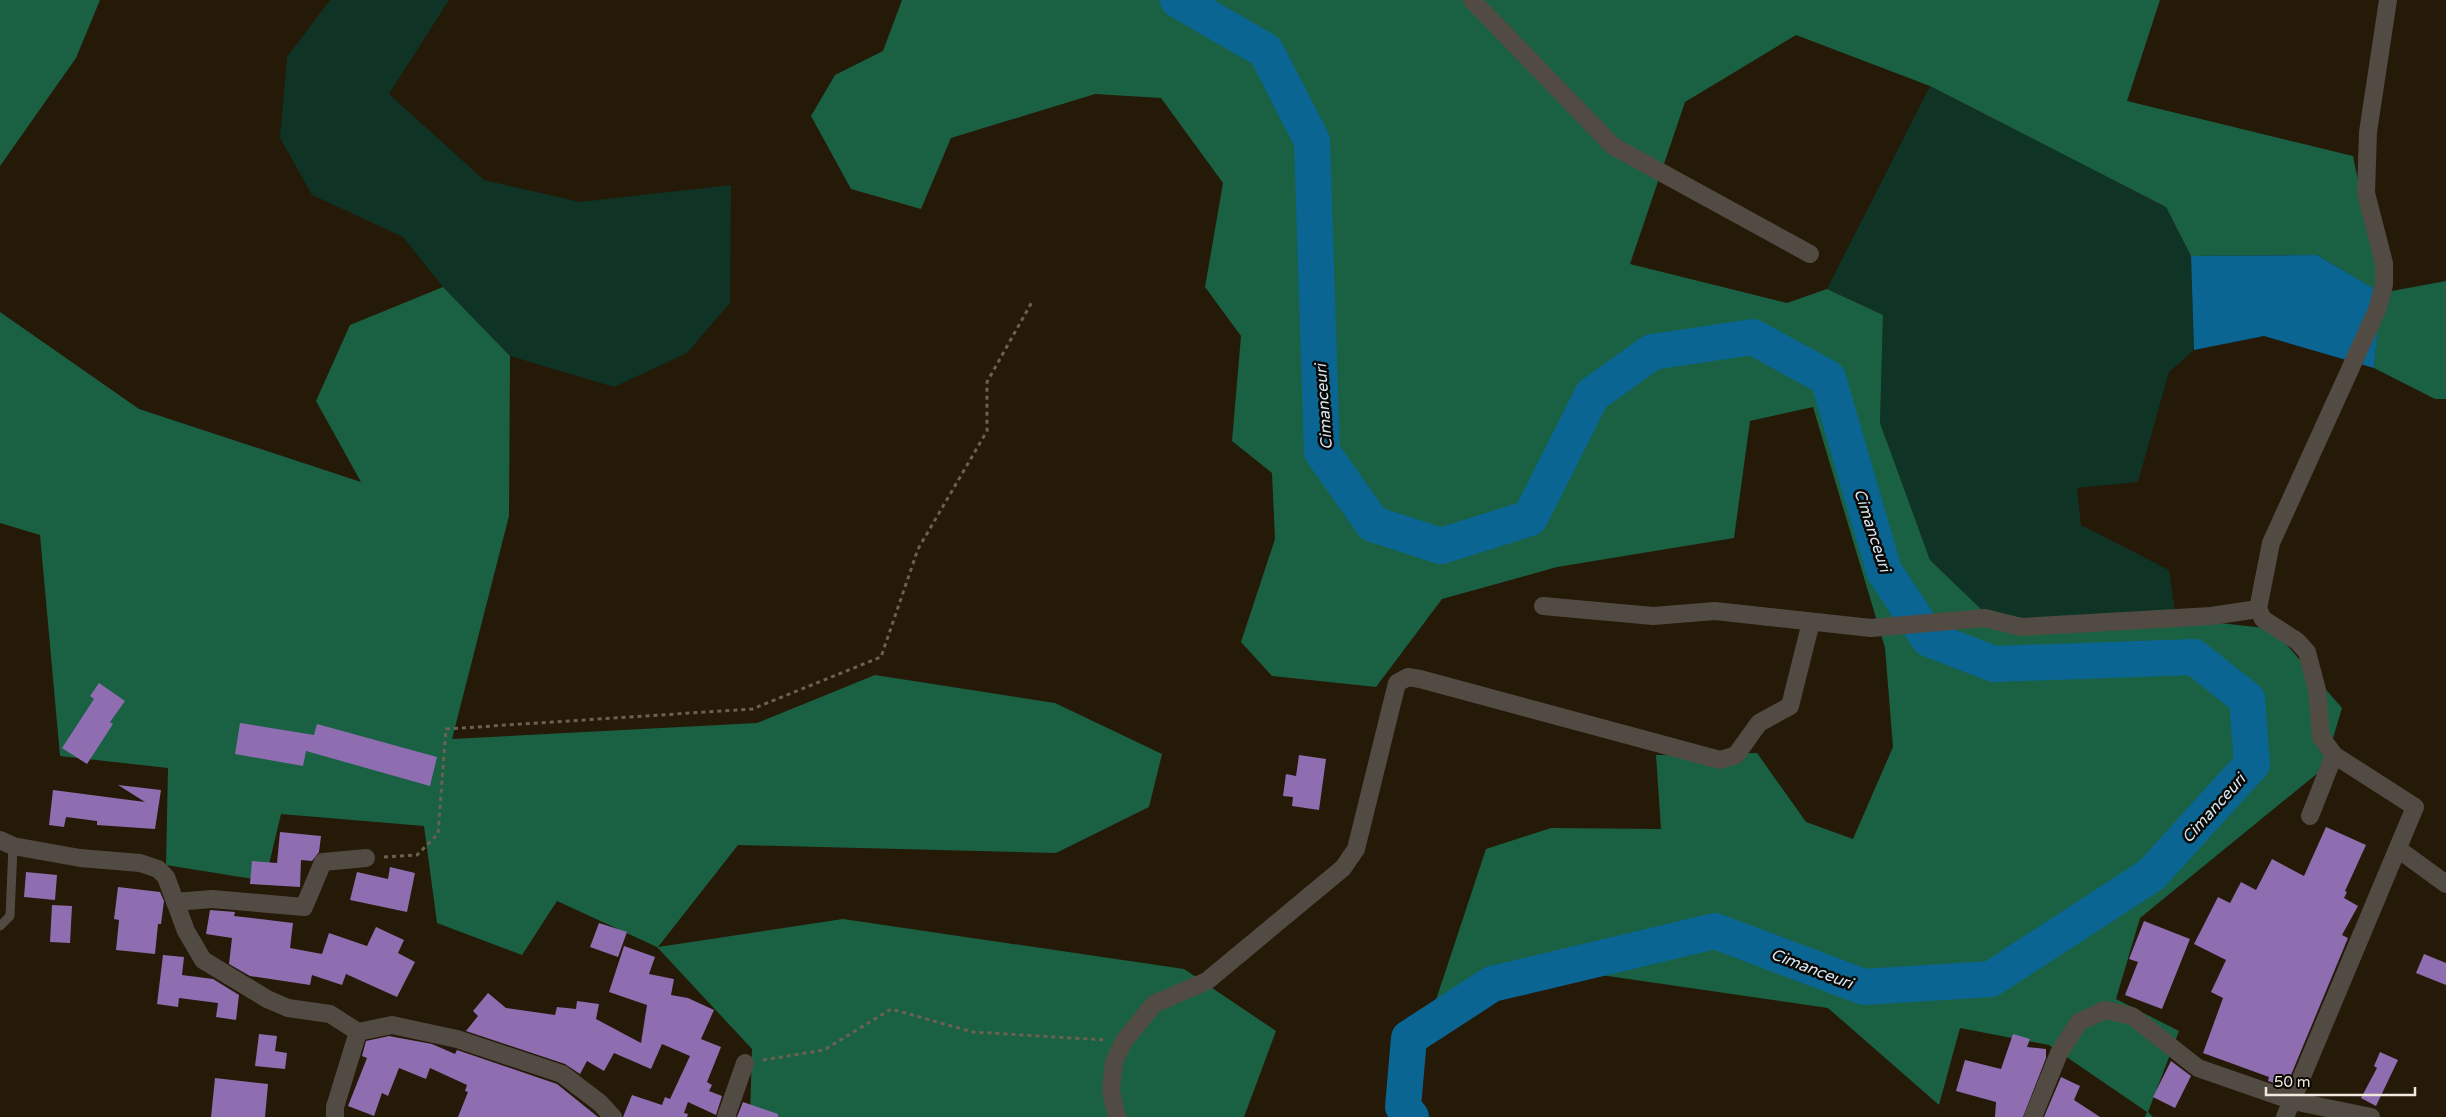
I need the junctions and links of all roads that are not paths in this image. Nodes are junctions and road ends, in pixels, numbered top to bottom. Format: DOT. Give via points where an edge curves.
graph roads {
  1 [pos="1472,0"];
  2 [pos="2388,0"];
  3 [pos="1810,254"];
  4 [pos="1543,606"];
  5 [pos="2258,609"];
  6 [pos="1810,622"];
  7 [pos="2334,755"];
  8 [pos="2310,816"];
  9 [pos="7,843"];
  10 [pos="2398,849"];
  11 [pos="366,858"];
  12 [pos="2446,884"];
  13 [pos="175,902"];
  14 [pos="0,926"];
  15 [pos="358,1032"];
  16 [pos="745,1063"];
  17 [pos="2293,1101"];
  18 [pos="335,1117"];
  19 [pos="613,1117"];
  20 [pos="726,1117"];
  21 [pos="1117,1117"];
  22 [pos="2033,1117"];
  23 [pos="2285,1117"];
  24 [pos="2371,1117"];
  1 -- 3 [label="street" via="1613,146"];
  2 -- 5 [label="street" via="2368,132 2366,193 2384,263 2384,285 2377,310 2271,542"];
  4 -- 6 [label="street" via="1653,616 1715,611"];
  5 -- 6 [label="street" via="2211,616 2021,628 1985,618 1871,628"];
  5 -- 7 [label="street" via="2263,619 2297,641 2307,652 2317,690 2320,737"];
  6 -- 21 [label="street" via="1790,706 1759,723 1736,755 1720,760 1420,679 1408,677 1397,683 1356,849 1343,868 1207,981 1154,1004 1124,1041 1114,1062 1111,1091"];
  7 -- 8 [label="street"];
  7 -- 10 [label="street" via="2415,807"];
  9 -- 13 [label="street" via="80,858 140,863 158,869 166,878"];
  9 -- 14 [label="lane" via="10,916"];
  10 -- 12 [label="street"];
  10 -- 17 [label="street"];
  11 -- 13 [label="street" via="324,862 304,907 212,899"];
  13 -- 15 [label="street" via="186,931 203,960 267,999 288,1008 330,1014"];
  15 -- 18 [label="street" via="335,1107"];
  15 -- 19 [label="street" via="392,1025 457,1039 562,1074"];
  16 -- 20 [label="street"];
  17 -- 22 [label="street" via="2198,1068 2132,1016 2105,1010 2079,1022 2059,1053"];
  17 -- 23 [label="street"];
  17 -- 24 [label="street"];
}
